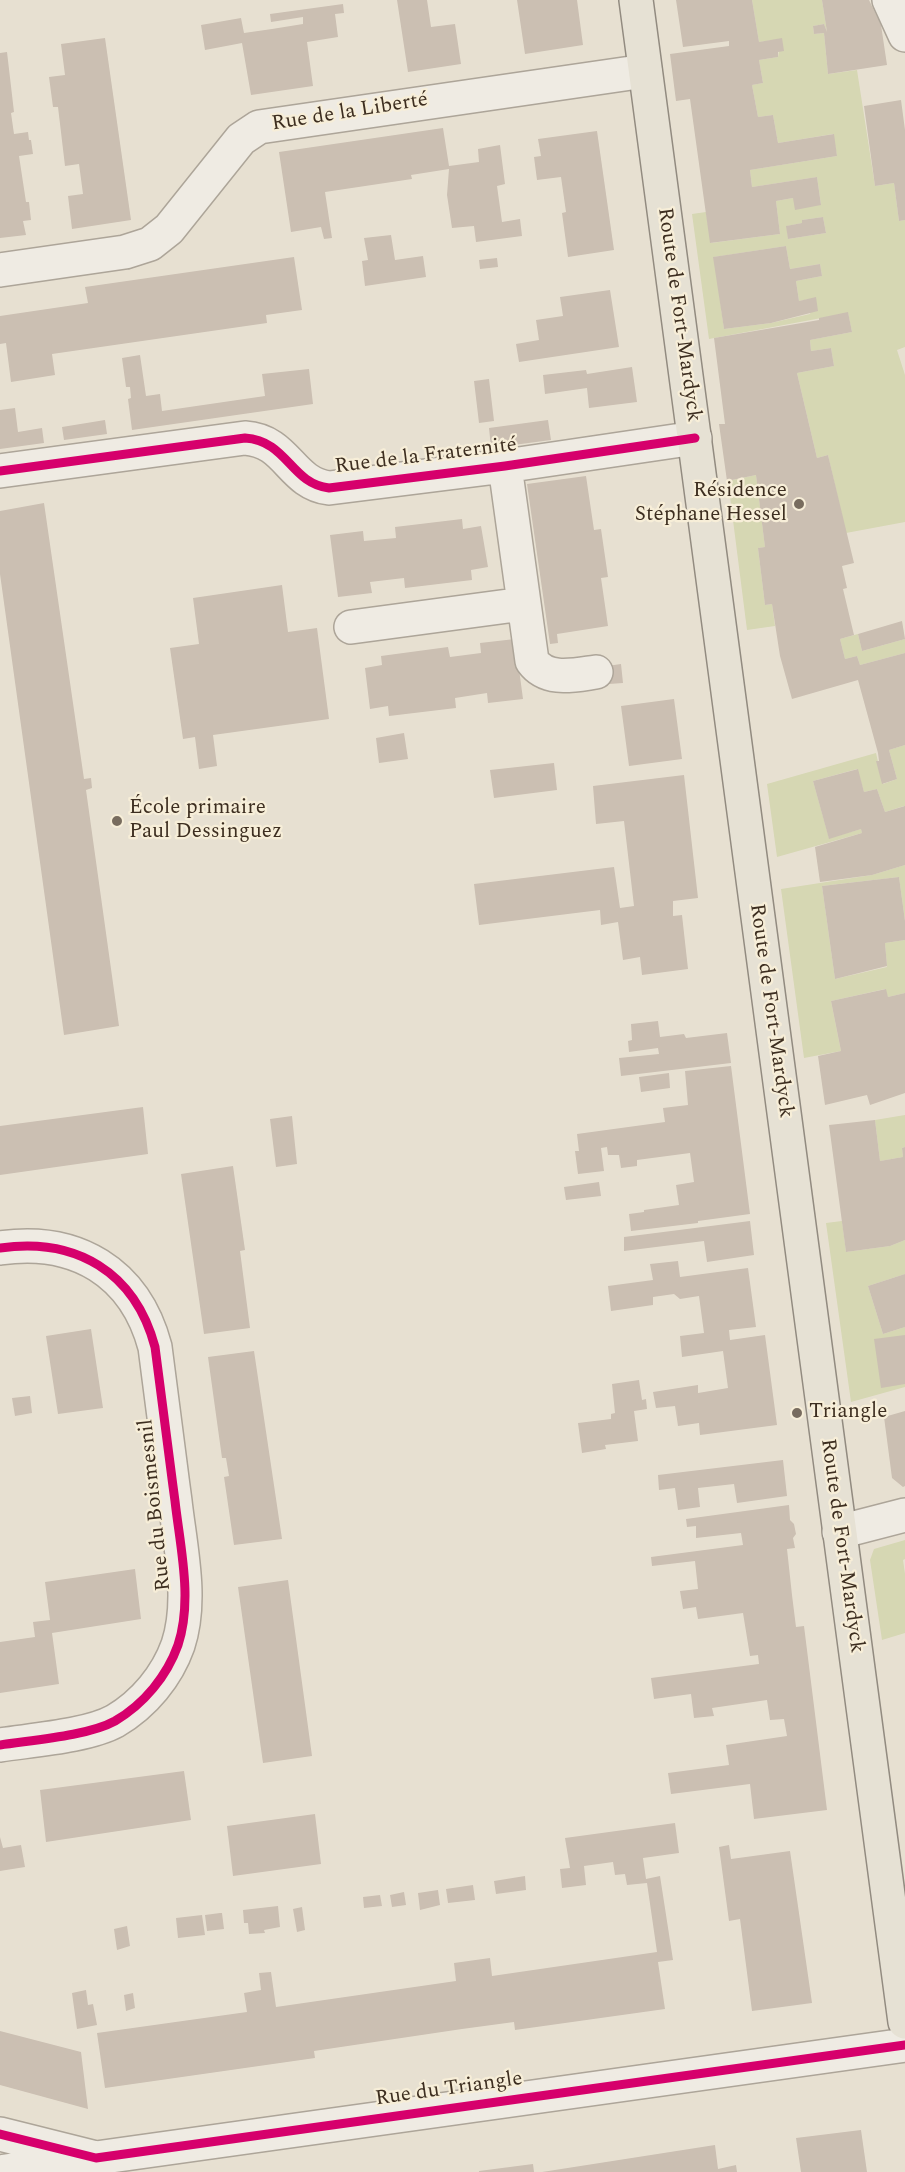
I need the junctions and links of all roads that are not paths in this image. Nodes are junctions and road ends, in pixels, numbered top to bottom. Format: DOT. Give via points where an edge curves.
graph roads {
  1 [pos="636,0"];
  2 [pos="889,0"];
  3 [pos="905,35"];
  4 [pos="645,70"];
  5 [pos="0,270"];
  6 [pos="695,438"];
  7 [pos="505,466"];
  8 [pos="0,471"];
  9 [pos="523,604"];
  10 [pos="351,627"];
  11 [pos="596,672"];
  12 [pos="0,1248"];
  13 [pos="905,1515"];
  14 [pos="839,1532"];
  15 [pos="0,1745"];
  16 [pos="905,2022"];
  17 [pos="905,2045"];
  18 [pos="0,2134"];
  19 [pos="96,2158"];
  20 [pos="0,2172"];
  1 -- 4 [label="main road, Route de Fort-Mardyck"];
  2 -- 3 [label="street"];
  4 -- 5 [label="street, Rue de la Liberté" via="259,127 241,139 169,229 150,244 125,252"];
  4 -- 6 [label="main road, Route de Fort-Mardyck"];
  6 -- 7 [label="street, Rue de la Fraternité"];
  6 -- 14 [label="main road, Route de Fort-Mardyck"];
  7 -- 8 [label="street, Rue de la Fraternité" via="329,488 310,483 265,441 245,438"];
  7 -- 9 [label="street"];
  9 -- 10 [label="street"];
  9 -- 11 [label="street" via="529,652 537,668 563,676"];
  12 -- 15 [label="street, Rue du Boismesnil" via="46,1246 80,1255 117,1280 145,1317 155,1347 183,1564 184,1604 178,1644 170,1664 130,1710 114,1722 98,1727"];
  13 -- 14 [label="street"];
  14 -- 16 [label="main road, Route de Fort-Mardyck"];
  17 -- 19 [label="street, Rue du Triangle"];
  18 -- 19 [label="street, Rue du Triangle"];
  19 -- 20 [label="street, Rue du Triangle"];
}
